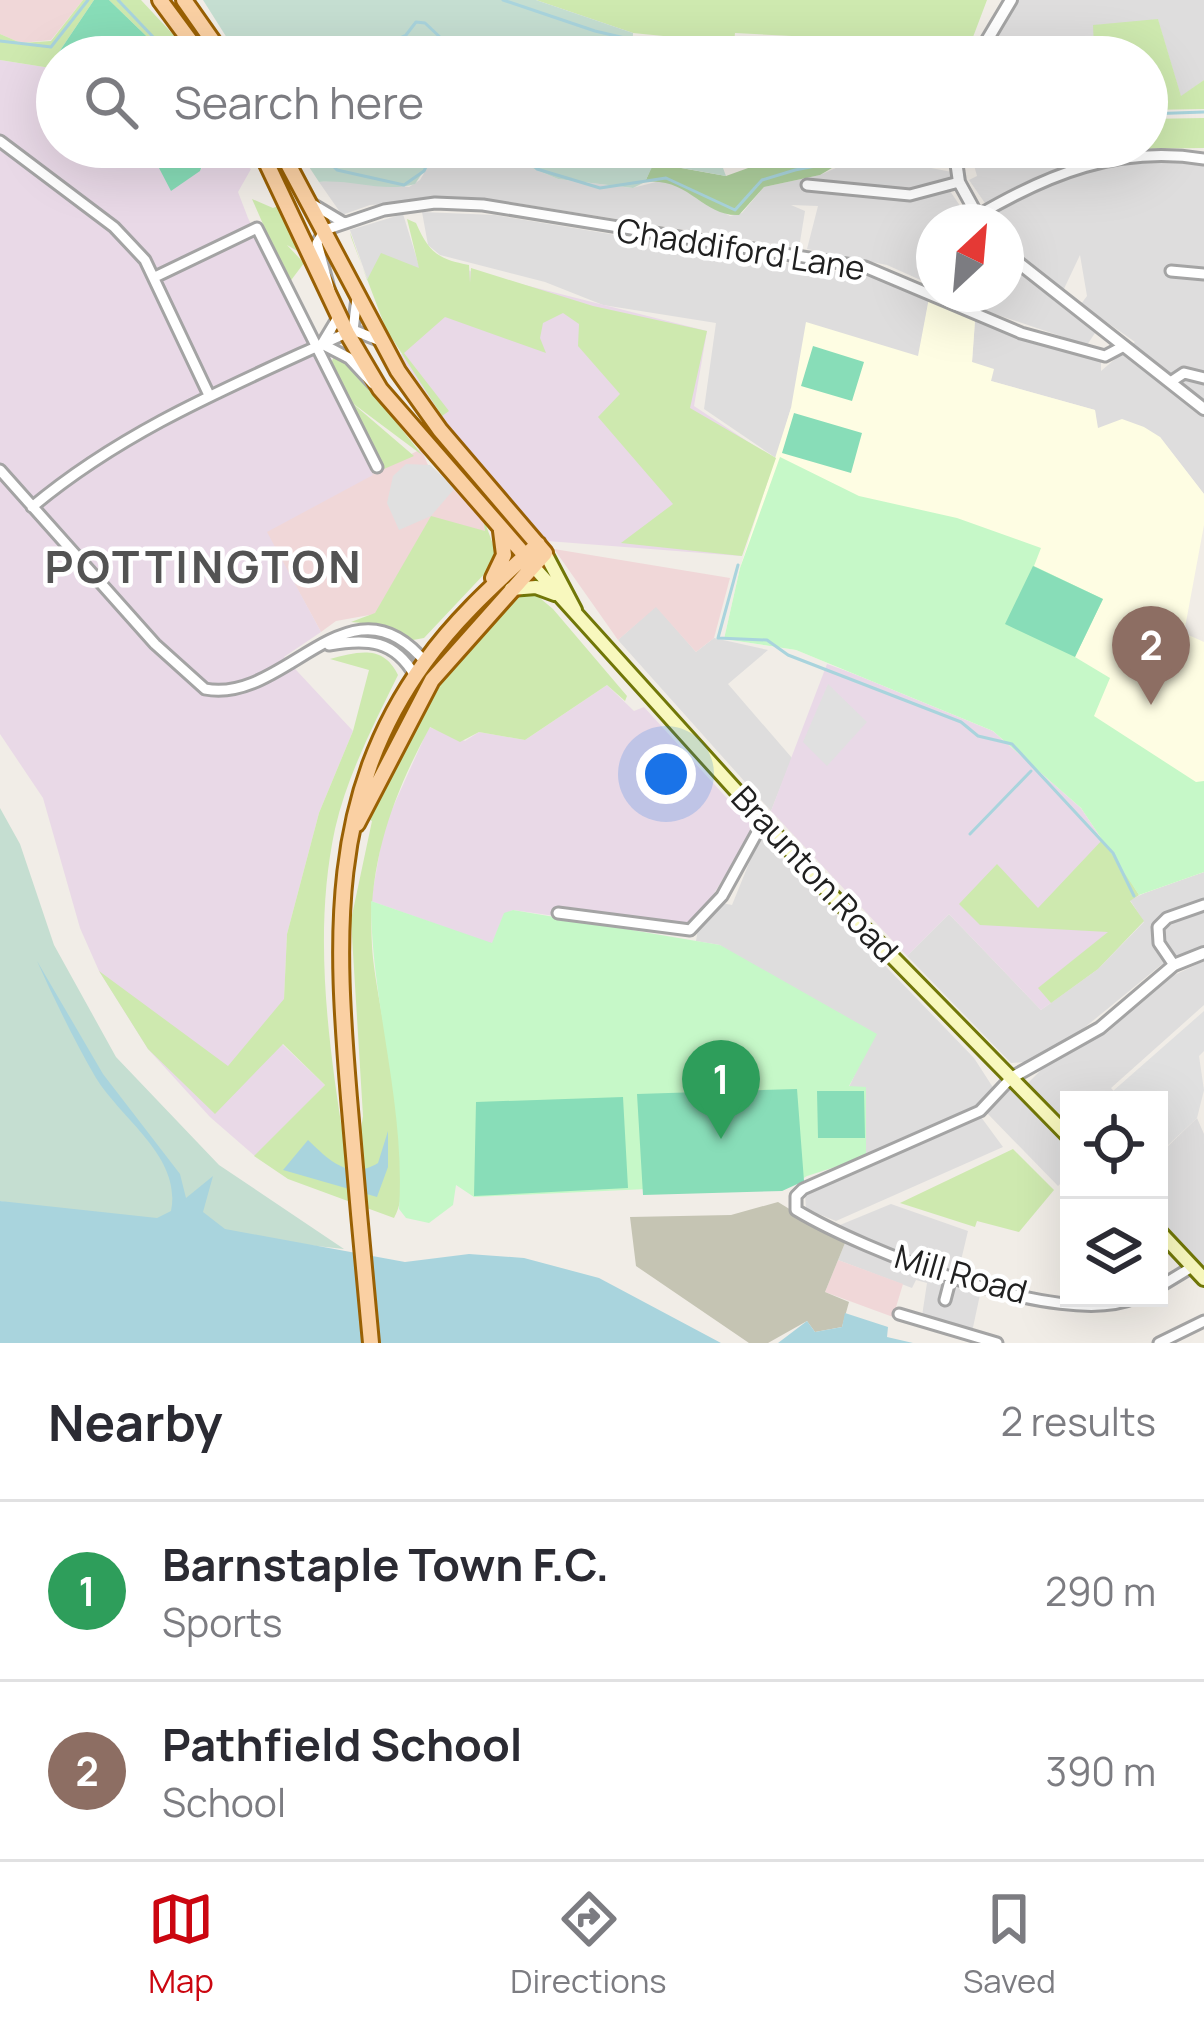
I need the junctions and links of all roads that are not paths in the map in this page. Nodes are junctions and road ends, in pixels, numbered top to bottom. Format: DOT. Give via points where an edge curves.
graph roads {
  1 [pos="160,0"];
  2 [pos="184,0"];
  3 [pos="1011,0"];
  4 [pos="187,36"];
  5 [pos="209,36"];
  6 [pos="991,36"];
  7 [pos="0,141"];
  8 [pos="1168,157"];
  9 [pos="1204,159"];
  10 [pos="269,168"];
  11 [pos="291,168"];
  12 [pos="957,168"];
  13 [pos="1072,168"];
  14 [pos="958,177"];
  15 [pos="807,185"];
  16 [pos="310,202"];
  17 [pos="971,204"];
  18 [pos="1001,204"];
  19 [pos="344,223"];
  20 [pos="325,230"];
  21 [pos="332,247"];
  22 [pos="1024,267"];
  23 [pos="1171,272"];
  24 [pos="1204,274"];
  25 [pos="155,277"];
  26 [pos="330,295"];
  27 [pos="357,298"];
  28 [pos="338,314"];
  29 [pos="350,332"];
  30 [pos="380,340"];
  31 [pos="318,346"];
  32 [pos="1124,346"];
  33 [pos="1204,378"];
  34 [pos="1172,381"];
  35 [pos="380,388"];
  36 [pos="209,394"];
  37 [pos="1204,409"];
  38 [pos="377,466"];
  39 [pos="0,470"];
  40 [pos="32,508"];
  41 [pos="497,522"];
  42 [pos="535,554"];
  43 [pos="509,589"];
  44 [pos="483,592"];
  45 [pos="556,594"];
  46 [pos="576,612"];
  47 [pos="322,646"];
  48 [pos="425,661"];
  49 [pos="416,676"];
  50 [pos="432,680"];
  51 [pos="764,820"];
  52 [pos="355,828"];
  53 [pos="1204,905"];
  54 [pos="558,914"];
  55 [pos="1204,953"];
  56 [pos="1174,965"];
  57 [pos="1011,1078"];
  58 [pos="1060,1128"];
  59 [pos="1168,1241"];
  60 [pos="1192,1267"];
  61 [pos="952,1277"];
  62 [pos="1204,1279"];
  63 [pos="1168,1281"];
  64 [pos="1060,1298"];
  65 [pos="945,1300"];
  66 [pos="899,1314"];
  67 [pos="1204,1321"];
  68 [pos="370,1343"];
  69 [pos="998,1343"];
  70 [pos="1160,1343"];
  1 -- 4 [label="main road"];
  2 -- 5 [label="main road"];
  3 -- 6 [label="street"];
  7 -- 25 [label="street" via="114,227"];
  8 -- 9 [label="street"];
  10 -- 26 [label="main road, Braunton Road"];
  11 -- 16 [label="main road, Braunton Road"];
  12 -- 14 [label="street"];
  13 -- 18 [label="street"];
  14 -- 15 [label="street" via="910,195"];
  14 -- 17 [label="street"];
  16 -- 19 [label="street"];
  16 -- 20 [label="main road, Braunton Road"];
  19 -- 20 [label="street, Chaddiford Lane"];
  19 -- 21 [label="street"];
  19 -- 32 [label="street, Chaddiford Lane" via="384,210 460,203 795,253 880,272 1006,327 1091,353 1111,355"];
  20 -- 21 [label="main road, Braunton Road"];
  20 -- 26 [label="street" via="317,243"];
  21 -- 27 [label="main road, Braunton Road"];
  22 -- 32 [label="street"];
  23 -- 24 [label="street"];
  25 -- 31 [label="street" via="257,227"];
  25 -- 36 [label="street"];
  26 -- 28 [label="main road, Braunton Road"];
  27 -- 29 [label="street"];
  27 -- 30 [label="main road, Braunton Road"];
  28 -- 29 [label="main road, Braunton Road"];
  28 -- 31 [label="street"];
  29 -- 30 [label="street"];
  29 -- 31 [label="street"];
  29 -- 35 [label="main road, Braunton Road"];
  30 -- 42 [label="main road, Braunton Road"];
  31 -- 35 [label="street" via="349,358"];
  31 -- 36 [label="street"];
  31 -- 38 [label="street"];
  32 -- 34 [label="street"];
  33 -- 34 [label="street" via="1184,373"];
  34 -- 37 [label="street"];
  35 -- 41 [label="main road, Braunton Road"];
  36 -- 40 [label="street" via="111,446"];
  39 -- 40 [label="street"];
  40 -- 47 [label="street" via="205,689 246,687"];
  41 -- 42 [label="main road, Braunton Road"];
  41 -- 44 [label="main road" via="504,555"];
  42 -- 43 [label="main road"];
  42 -- 44 [label="main road"];
  42 -- 45 [label="main road, Braunton Road"];
  42 -- 46 [label="main road, Braunton Road"];
  43 -- 45 [label="main road"];
  43 -- 50 [label="main road"];
  44 -- 48 [label="main road"];
  45 -- 46 [label="main road, Braunton Road"];
  46 -- 51 [label="main road, Braunton Road"];
  47 -- 48 [label="street" via="374,630"];
  47 -- 49 [label="street" via="381,643"];
  48 -- 49 [label="main road"];
  48 -- 50 [label="street"];
  49 -- 52 [label="main road" via="369,765"];
  50 -- 52 [label="main road"];
  51 -- 54 [label="street" via="722,896 690,930"];
  51 -- 57 [label="main road, Braunton Road"];
  52 -- 68 [label="main road" via="338,945"];
  53 -- 56 [label="street" via="1158,927"];
  55 -- 56 [label="street"];
  56 -- 57 [label="street" via="1100,1028"];
  57 -- 58 [label="main road, Braunton Road"];
  57 -- 61 [label="street, Mill Road" via="980,1111 796,1196 796,1210 848,1239"];
  59 -- 60 [label="main road"];
  60 -- 62 [label="main road"];
  60 -- 63 [label="street"];
  61 -- 64 [label="street, Mill Road"];
  61 -- 65 [label="street"];
  66 -- 69 [label="street"];
  67 -- 70 [label="street"];
}
